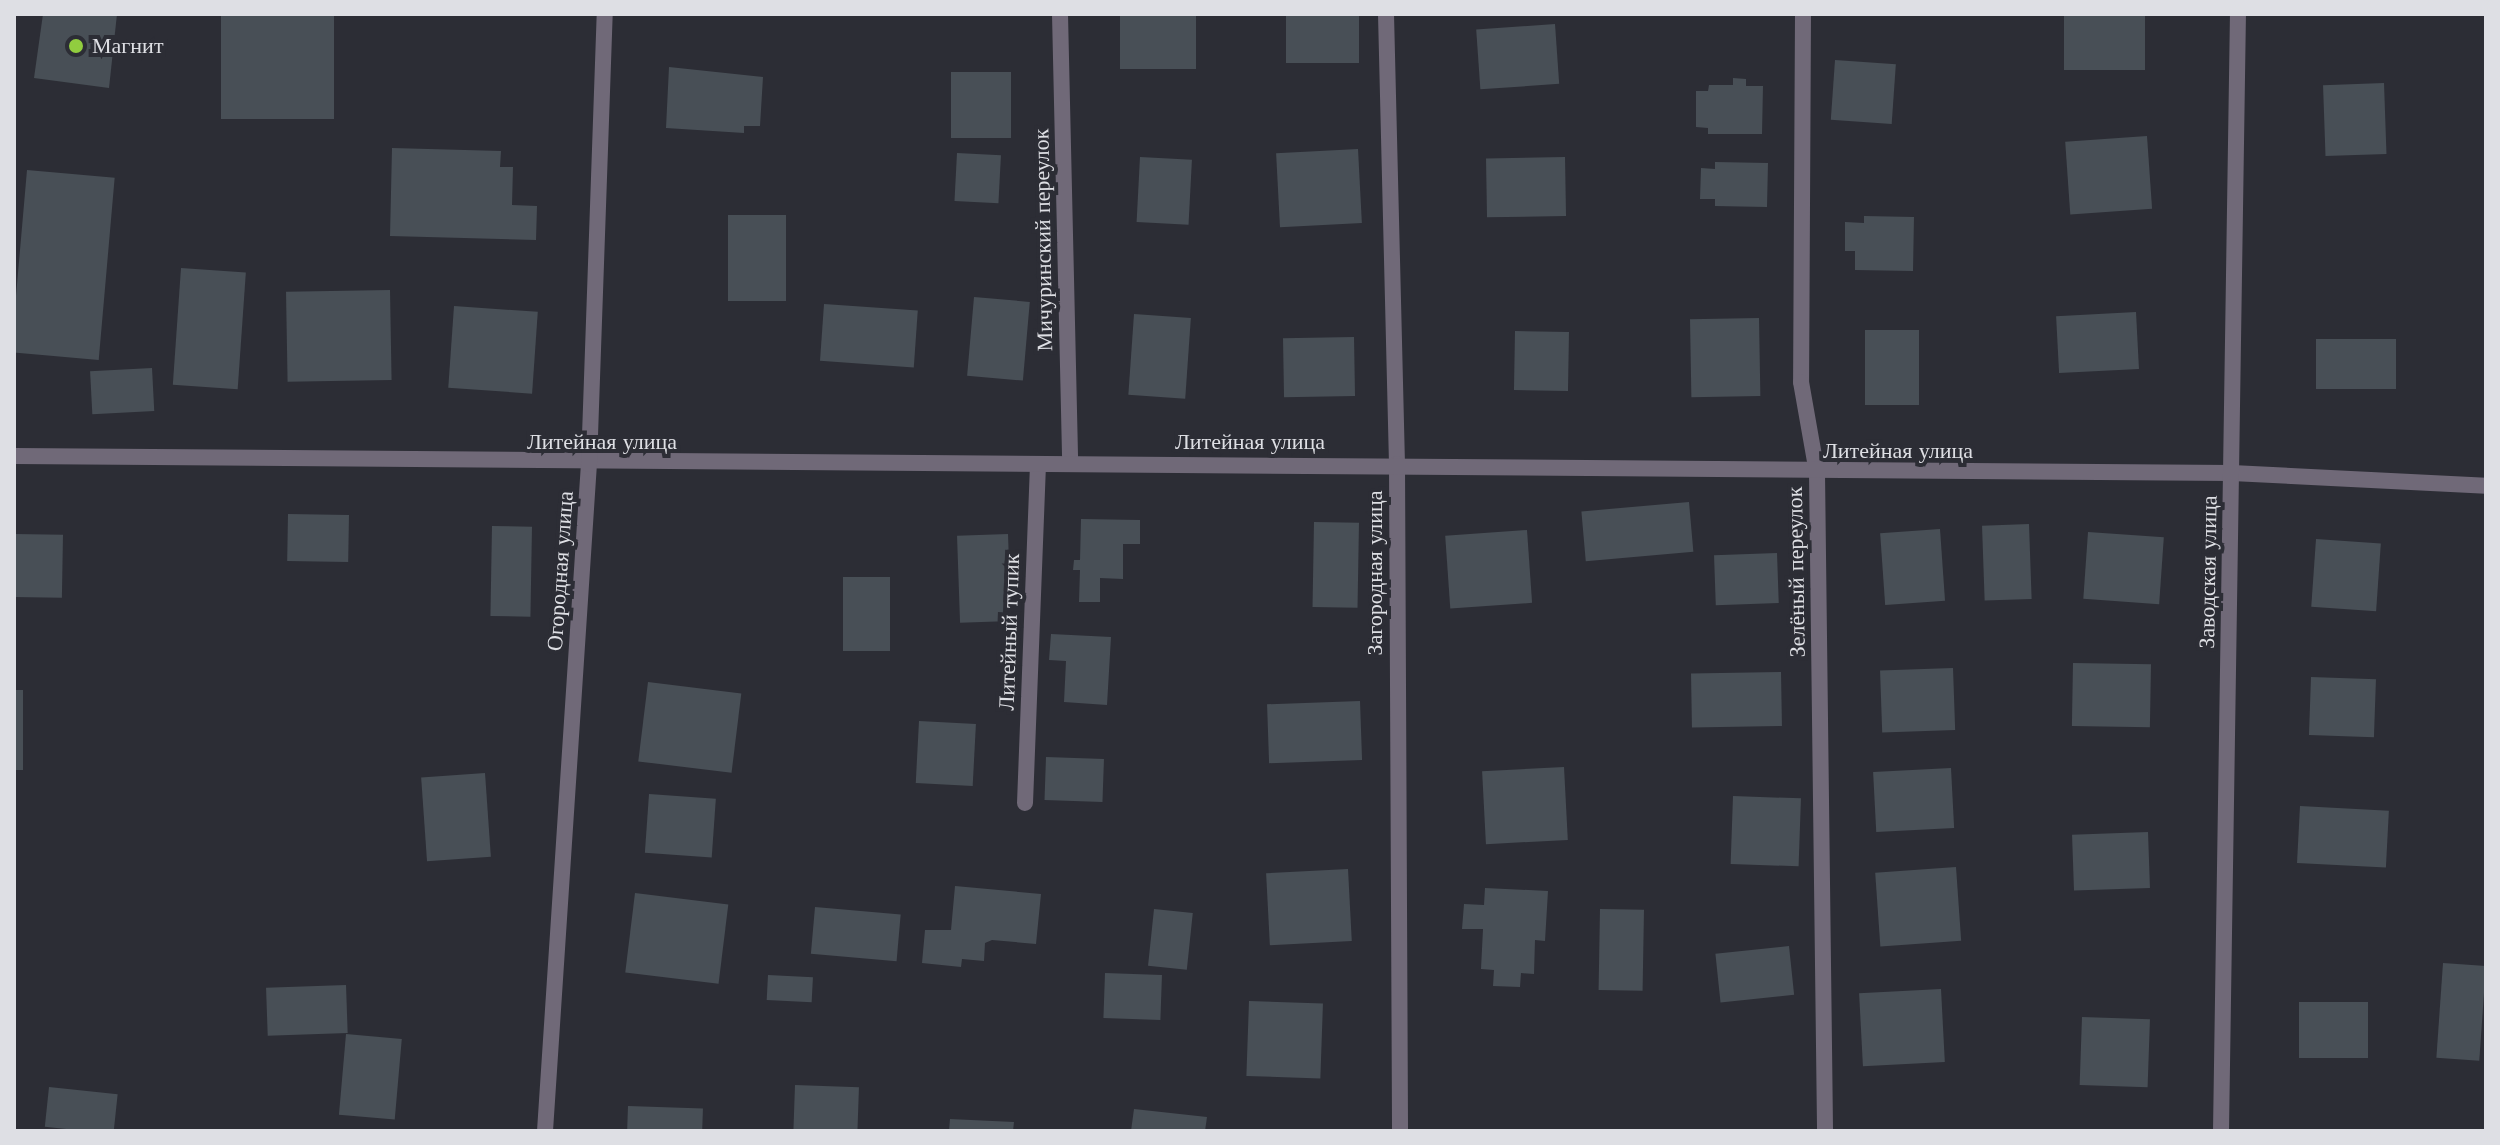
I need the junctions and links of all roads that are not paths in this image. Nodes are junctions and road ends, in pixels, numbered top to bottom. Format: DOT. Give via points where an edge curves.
graph roads {
  1 [pos="605,14"];
  2 [pos="1060,14"];
  3 [pos="1386,14"];
  4 [pos="1803,14"];
  5 [pos="2238,14"];
  6 [pos="14,456"];
  7 [pos="589,464"];
  8 [pos="1038,464"];
  9 [pos="1070,464"];
  10 [pos="1397,464"];
  11 [pos="1817,473"];
  12 [pos="2232,473"];
  13 [pos="2486,486"];
  14 [pos="1025,803"];
  15 [pos="545,1131"];
  16 [pos="1400,1131"];
  17 [pos="1825,1131"];
  18 [pos="2221,1131"];
  1 -- 7 [label="street, Огородная улица"];
  2 -- 9 [label="street, Мичуринский переулок"];
  3 -- 10 [label="street, Загородная улица"];
  4 -- 11 [label="street, Зелёный переулок" via="1801,382"];
  5 -- 12 [label="street, Заводская улица"];
  6 -- 7 [label="street, Литейная улица"];
  7 -- 8 [label="street, Литейная улица"];
  7 -- 15 [label="street, Огородная улица"];
  8 -- 9 [label="street, Литейная улица"];
  8 -- 14 [label="street, Литейный тупик"];
  9 -- 10 [label="street, Литейная улица"];
  10 -- 11 [label="street, Литейная улица"];
  10 -- 16 [label="street, Загородная улица"];
  11 -- 12 [label="street, Литейная улица"];
  11 -- 17 [label="street, Зелёный переулок"];
  12 -- 13 [label="street, Литейная улица"];
  12 -- 18 [label="street, Заводская улица"];
}
